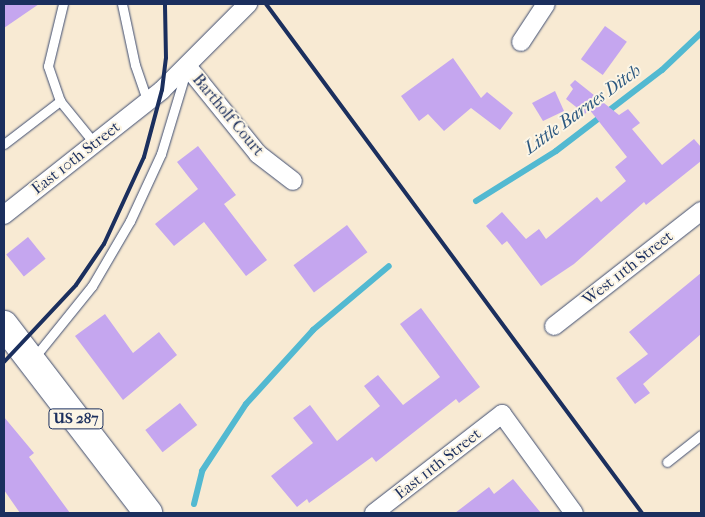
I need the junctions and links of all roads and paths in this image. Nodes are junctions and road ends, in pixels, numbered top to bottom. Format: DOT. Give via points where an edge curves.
graph roads {
  1 [pos="63,4"];
  2 [pos="122,4"];
  3 [pos="248,4"];
  4 [pos="546,4"];
  5 [pos="521,42"];
  6 [pos="188,66"];
  7 [pos="60,101"];
  8 [pos="148,102"];
  9 [pos="4,144"];
  10 [pos="94,144"];
  11 [pos="292,181"];
  12 [pos="701,210"];
  13 [pos="4,215"];
  14 [pos="4,325"];
  15 [pos="554,326"];
  16 [pos="32,361"];
  17 [pos="701,435"];
  18 [pos="668,462"];
  19 [pos="148,513"];
  20 [pos="374,513"];
  21 [pos="574,513"];
  1 -- 7 [label="lane" via="48,66"];
  2 -- 8 [label="lane" via="135,65"];
  3 -- 6 [label="street, East 10th Street"];
  4 -- 5 [label="street"];
  6 -- 8 [label="street, East 10th Street"];
  6 -- 11 [label="street, Bartholf Court" via="258,154"];
  6 -- 16 [label="lane" via="161,154 130,221 92,286"];
  7 -- 9 [label="lane"];
  7 -- 10 [label="lane"];
  8 -- 10 [label="street, East 10th Street"];
  10 -- 13 [label="street, East 10th Street"];
  12 -- 15 [label="street, West 11th Street"];
  14 -- 16 [label="highway, US 287"];
  16 -- 19 [label="highway, US 287"];
  17 -- 18 [label="lane"];
  20 -- 21 [label="street, East 11th Street" via="502,414"];
}
